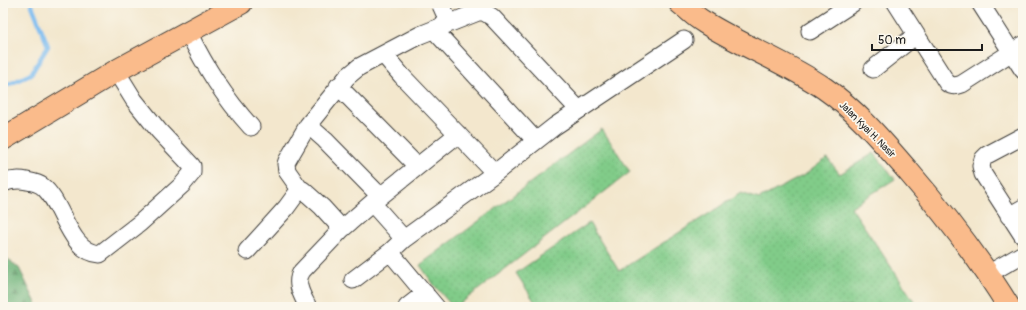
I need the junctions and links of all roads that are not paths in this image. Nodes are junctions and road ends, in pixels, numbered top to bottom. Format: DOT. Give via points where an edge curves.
graph roads {
  1 [pos="241,3"];
  2 [pos="440,3"];
  3 [pos="680,3"];
  4 [pos="853,3"];
  5 [pos="896,3"];
  6 [pos="980,3"];
  7 [pos="449,23"];
  8 [pos="434,30"];
  9 [pos="810,31"];
  10 [pos="188,32"];
  11 [pos="916,35"];
  12 [pos="684,40"];
  13 [pos="1017,49"];
  14 [pos="384,55"];
  15 [pos="873,69"];
  16 [pos="1023,70"];
  17 [pos="116,71"];
  18 [pos="338,86"];
  19 [pos="579,110"];
  20 [pos="308,125"];
  21 [pos="251,127"];
  22 [pos="458,134"];
  23 [pos="1023,136"];
  24 [pos="3,140"];
  25 [pos="536,141"];
  26 [pos="417,166"];
  27 [pos="495,173"];
  28 [pos="3,184"];
  29 [pos="303,190"];
  30 [pos="376,200"];
  31 [pos="1016,212"];
  32 [pos="342,229"];
  33 [pos="1023,236"];
  34 [pos="404,239"];
  35 [pos="247,251"];
  36 [pos="390,252"];
  37 [pos="1023,254"];
  38 [pos="998,269"];
  39 [pos="353,280"];
  40 [pos="425,293"];
  41 [pos="308,307"];
  42 [pos="407,307"];
  43 [pos="436,307"];
  44 [pos="1009,307"];
  1 -- 10 [label="main road"];
  2 -- 7 [label="street"];
  3 -- 38 [label="main road, Jalan Kyai H. Nasir" via="703,21 824,88 854,112 886,143 963,239"];
  4 -- 9 [label="street"];
  5 -- 11 [label="street"];
  6 -- 13 [label="street"];
  7 -- 8 [label="street"];
  7 -- 19 [label="street" via="478,12 488,14"];
  8 -- 14 [label="street"];
  8 -- 25 [label="street"];
  10 -- 17 [label="main road"];
  10 -- 21 [label="street" via="218,87"];
  11 -- 13 [label="street" via="947,83 953,86 962,84"];
  11 -- 15 [label="street"];
  12 -- 19 [label="street"];
  13 -- 16 [label="street"];
  14 -- 18 [label="street" via="359,67"];
  14 -- 22 [label="street"];
  17 -- 24 [label="main road"];
  17 -- 28 [label="street" via="134,100 192,166 192,173 182,185 140,223 100,254 92,254 74,238 56,205 41,186 11,180"];
  18 -- 20 [label="street"];
  18 -- 26 [label="street"];
  19 -- 25 [label="street"];
  20 -- 29 [label="street" via="286,164 287,171"];
  20 -- 30 [label="street" via="325,140"];
  22 -- 26 [label="street"];
  22 -- 27 [label="street"];
  23 -- 31 [label="street" via="988,155 980,166"];
  25 -- 27 [label="street"];
  26 -- 30 [label="street"];
  27 -- 34 [label="street"];
  29 -- 32 [label="street"];
  29 -- 35 [label="street" via="297,193"];
  30 -- 32 [label="street"];
  30 -- 34 [label="street"];
  31 -- 33 [label="street"];
  32 -- 41 [label="street" via="299,277 298,286"];
  34 -- 36 [label="street"];
  36 -- 39 [label="street"];
  36 -- 40 [label="street"];
  37 -- 38 [label="street"];
  38 -- 44 [label="main road, Jalan Kyai H. Nasir"];
  40 -- 42 [label="street"];
  40 -- 43 [label="street"];
}
